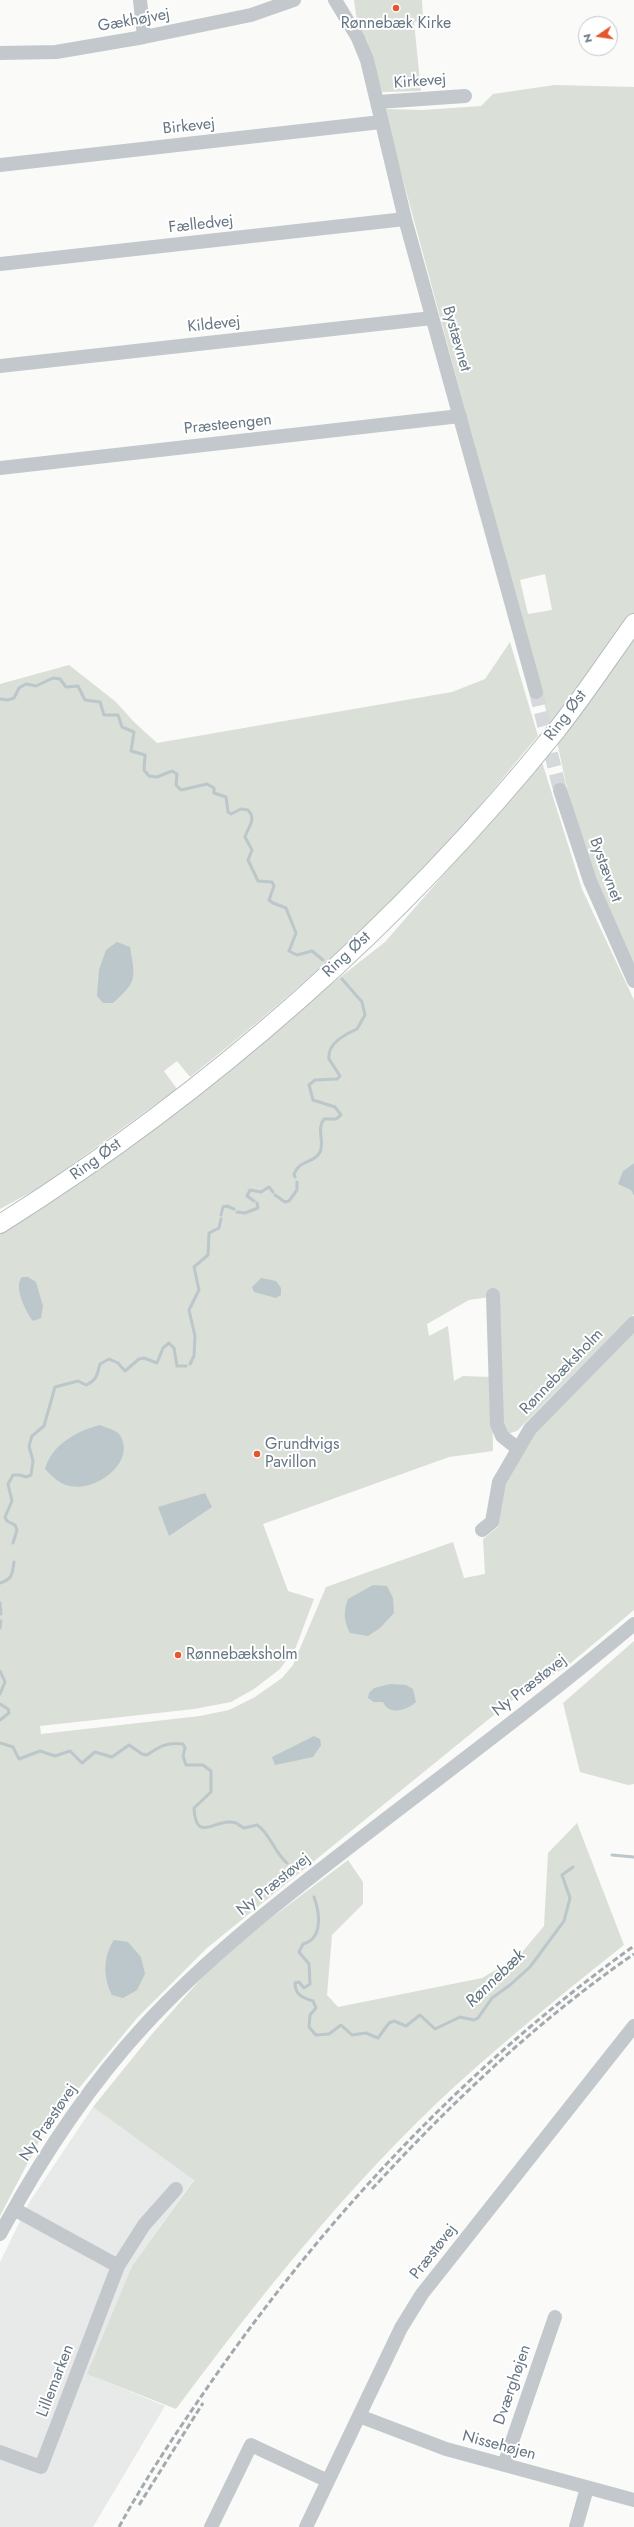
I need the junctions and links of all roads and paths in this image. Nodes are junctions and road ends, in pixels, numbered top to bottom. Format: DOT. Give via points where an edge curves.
graph roads {
  1 [pos="140,0"];
  2 [pos="294,0"];
  3 [pos="335,0"];
  4 [pos="144,38"];
  5 [pos="0,53"];
  6 [pos="465,96"];
  7 [pos="378,102"];
  8 [pos="381,122"];
  9 [pos="0,165"];
  10 [pos="405,219"];
  11 [pos="0,264"];
  12 [pos="432,318"];
  13 [pos="0,366"];
  14 [pos="460,416"];
  15 [pos="0,468"];
  16 [pos="634,623"];
  17 [pos="536,692"];
  18 [pos="560,790"];
  19 [pos="634,981"];
  20 [pos="0,1224"];
  21 [pos="492,1295"];
  22 [pos="634,1323"];
  23 [pos="517,1448"];
  24 [pos="482,1530"];
  25 [pos="634,1624"];
  26 [pos="634,2026"];
  27 [pos="176,2189"];
  28 [pos="14,2209"];
  29 [pos="0,2234"];
  30 [pos="118,2266"];
  31 [pos="554,2317"];
  32 [pos="358,2416"];
  33 [pos="0,2452"];
  34 [pos="504,2465"];
  35 [pos="328,2481"];
  36 [pos="587,2488"];
  37 [pos="634,2500"];
  38 [pos="211,2527"];
  39 [pos="306,2527"];
  40 [pos="576,2527"];
  1 -- 4 [label="street"];
  2 -- 4 [label="street, Gækhøjvej" via="251,15"];
  3 -- 7 [label="street, Bystævnet" via="358,38 367,60"];
  4 -- 5 [label="street, Gækhøjvej" via="56,52"];
  6 -- 7 [label="street, Kirkevej"];
  7 -- 8 [label="street, Bystævnet"];
  8 -- 9 [label="street, Birkevej"];
  8 -- 10 [label="street, Bystævnet"];
  10 -- 11 [label="street, Fælledvej"];
  10 -- 12 [label="street, Bystævnet"];
  12 -- 13 [label="street, Kildevej"];
  12 -- 14 [label="street, Bystævnet"];
  14 -- 15 [label="street, Præsteengen"];
  14 -- 17 [label="street, Bystævnet"];
  16 -- 20 [label="main road, Ring Øst" via="557,730 498,800 418,887 342,961 264,1030 159,1114 63,1184"];
  18 -- 19 [label="street, Bystævnet" via="590,881"];
  21 -- 23 [label="street, Rønnebæksholm" via="497,1424 502,1436"];
  22 -- 23 [label="street, Rønnebæksholm" via="530,1430"];
  23 -- 24 [label="street, Rønnebæksholm" via="499,1482 494,1517 489,1526"];
  25 -- 28 [label="street, Ny Præstøvej" via="544,1697 292,1891 214,1956 144,2026 95,2086 56,2138"];
  26 -- 32 [label="street, Præstøvej" via="422,2294 401,2328"];
  27 -- 30 [label="street, Lillemarken" via="144,2226"];
  28 -- 29 [label="street, Ny Præstøvej"];
  28 -- 30 [label="street"];
  30 -- 33 [label="street, Lillemarken" via="41,2467"];
  31 -- 34 [label="street, Dværghøjen"];
  32 -- 34 [label="street, Nissehøjen" via="446,2449"];
  32 -- 35 [label="street, Præstøvej"];
  34 -- 36 [label="street, Nissehøjen"];
  35 -- 38 [label="street" via="251,2445"];
  35 -- 39 [label="street, Præstøvej"];
  36 -- 37 [label="street, Nissehøjen"];
  36 -- 40 [label="street"];
}
